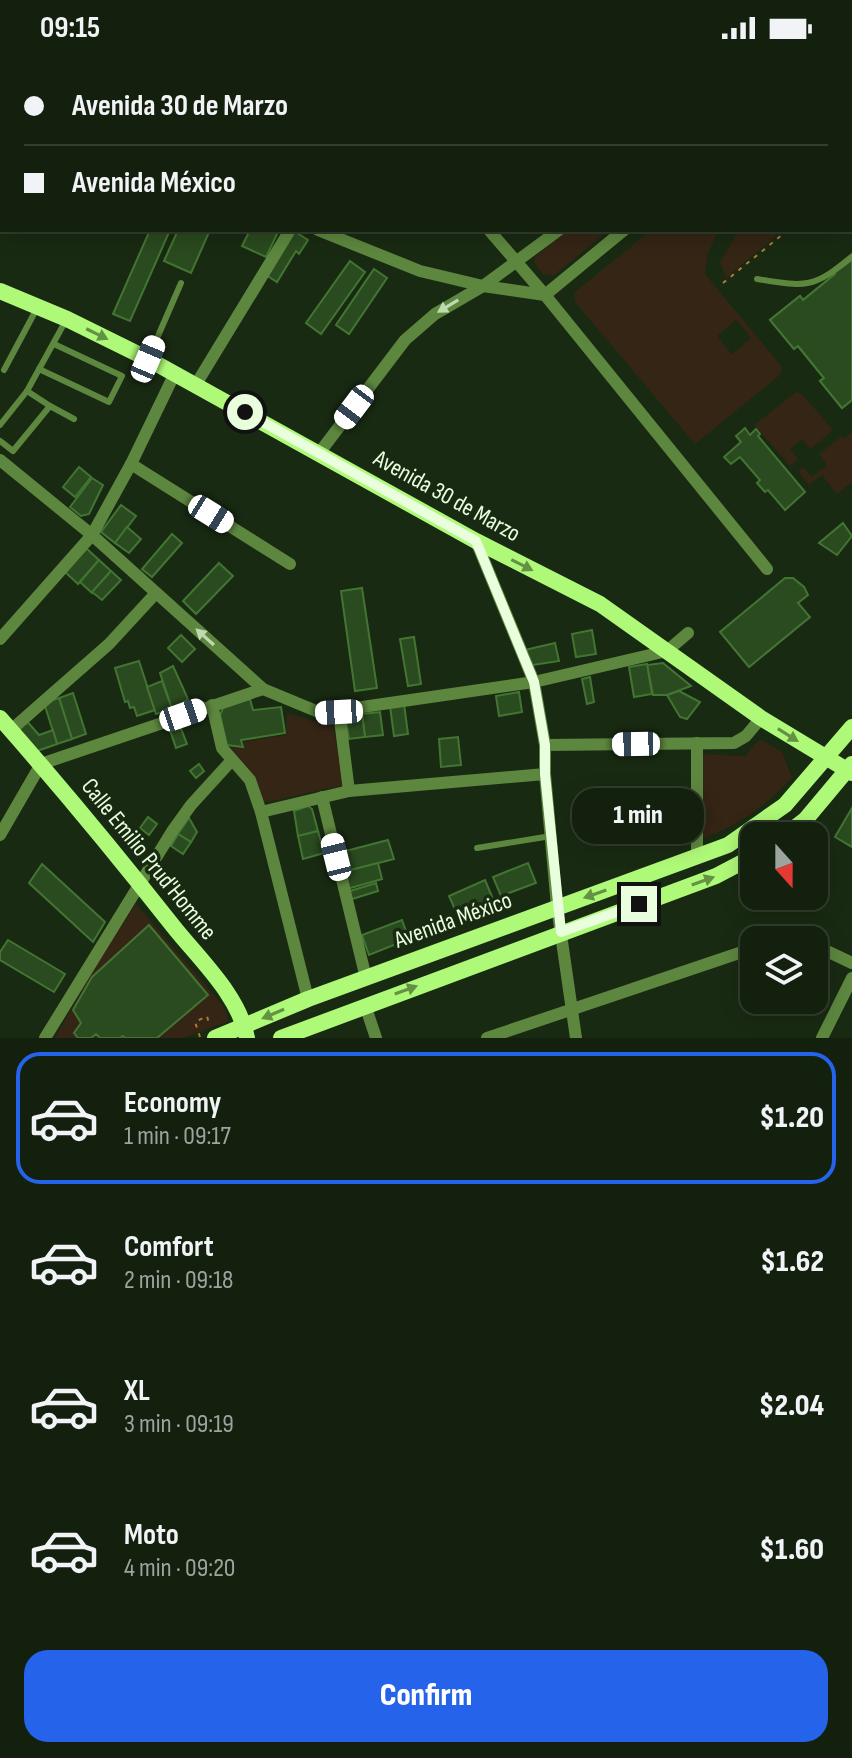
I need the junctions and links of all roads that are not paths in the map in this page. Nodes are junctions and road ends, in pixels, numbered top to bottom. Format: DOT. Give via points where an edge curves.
graph roads {
  1 [pos="289,232"];
  2 [pos="491,232"];
  3 [pos="556,232"];
  4 [pos="622,232"];
  5 [pos="340,233"];
  6 [pos="852,257"];
  7 [pos="516,262"];
  8 [pos="757,279"];
  9 [pos="181,283"];
  10 [pos="483,286"];
  11 [pos="0,291"];
  12 [pos="545,295"];
  13 [pos="38,307"];
  14 [pos="67,319"];
  15 [pos="54,344"];
  16 [pos="148,359"];
  17 [pos="39,369"];
  18 [pos="4,370"];
  19 [pos="175,373"];
  20 [pos="195,386"];
  21 [pos="27,391"];
  22 [pos="50,406"];
  23 [pos="74,419"];
  24 [pos="0,425"];
  25 [pos="0,441"];
  26 [pos="320,452"];
  27 [pos="0,460"];
  28 [pos="131,464"];
  29 [pos="92,535"];
  30 [pos="476,541"];
  31 [pos="290,564"];
  32 [pos="767,569"];
  33 [pos="156,593"];
  34 [pos="688,633"];
  35 [pos="0,639"];
  36 [pos="667,651"];
  37 [pos="534,682"];
  38 [pos="263,689"];
  39 [pos="212,705"];
  40 [pos="339,712"];
  41 [pos="761,718"];
  42 [pos="6,724"];
  43 [pos="852,727"];
  44 [pos="697,743"];
  45 [pos="545,745"];
  46 [pos="826,759"];
  47 [pos="232,760"];
  48 [pos="41,764"];
  49 [pos="850,769"];
  50 [pos="545,774"];
  51 [pos="349,791"];
  52 [pos="322,797"];
  53 [pos="261,812"];
  54 [pos="802,822"];
  55 [pos="0,835"];
  56 [pos="551,836"];
  57 [pos="477,848"];
  58 [pos="697,858"];
  59 [pos="740,863"];
  60 [pos="140,884"];
  61 [pos="557,907"];
  62 [pos="561,932"];
  63 [pos="828,952"];
  64 [pos="740,953"];
  65 [pos="852,963"];
  66 [pos="366,978"];
  67 [pos="852,978"];
  68 [pos="308,999"];
  69 [pos="365,1005"];
  70 [pos="573,1011"];
  71 [pos="246,1032"];
  72 [pos="45,1038"];
  73 [pos="215,1038"];
  74 [pos="281,1038"];
  75 [pos="376,1038"];
  76 [pos="487,1038"];
  77 [pos="576,1038"];
  78 [pos="822,1038"];
  1 -- 20 [label="street"];
  2 -- 7 [label="street"];
  3 -- 7 [label="street"];
  4 -- 12 [label="street"];
  5 -- 10 [label="street" via="420,271"];
  6 -- 8 [label="lane" via="809,284"];
  7 -- 10 [label="street"];
  7 -- 12 [label="street"];
  9 -- 16 [label="lane"];
  10 -- 12 [label="street"];
  10 -- 26 [label="street, one-way" via="435,314 405,340"];
  11 -- 13 [label="main road, Avenida 30 de Marzo"];
  12 -- 32 [label="street"];
  13 -- 14 [label="main road, Avenida 30 de Marzo"];
  13 -- 18 [label="lane"];
  14 -- 15 [label="lane"];
  14 -- 16 [label="main road, Avenida 30 de Marzo, one-way"];
  15 -- 17 [label="lane"];
  15 -- 17 [label="lane" via="122,376 109,402"];
  16 -- 19 [label="main road, Avenida 30 de Marzo"];
  17 -- 21 [label="lane"];
  19 -- 20 [label="main road, Avenida 30 de Marzo"];
  19 -- 28 [label="street"];
  20 -- 26 [label="main road, Avenida 30 de Marzo"];
  21 -- 22 [label="lane"];
  21 -- 24 [label="lane"];
  22 -- 23 [label="lane"];
  22 -- 25 [label="lane" via="13,451"];
  26 -- 30 [label="main road, Avenida 30 de Marzo"];
  27 -- 29 [label="street"];
  28 -- 29 [label="street"];
  28 -- 31 [label="street"];
  29 -- 33 [label="street"];
  29 -- 35 [label="street"];
  30 -- 36 [label="main road, Avenida 30 de Marzo, one-way" via="600,604"];
  30 -- 37 [label="street"];
  38 -- 33 [label="street, one-way"];
  33 -- 42 [label="street" via="109,644"];
  34 -- 36 [label="street"];
  36 -- 37 [label="street"];
  36 -- 41 [label="main road, Avenida 30 de Marzo"];
  37 -- 40 [label="street"];
  37 -- 45 [label="street"];
  38 -- 39 [label="street"];
  38 -- 40 [label="street" via="321,713"];
  39 -- 47 [label="street" via="222,748"];
  39 -- 48 [label="street"];
  40 -- 51 [label="street"];
  41 -- 44 [label="street" via="734,743"];
  41 -- 46 [label="main road, Avenida 30 de Marzo, one-way"];
  42 -- 48 [label="main road, Calle Emilio Prud'Homme"];
  43 -- 46 [label="main road, Avenida México"];
  44 -- 45 [label="street"];
  44 -- 58 [label="street"];
  45 -- 50 [label="street"];
  46 -- 49 [label="main road, Avenida 30 de Marzo"];
  46 -- 58 [label="main road, Avenida México" via="760,825"];
  47 -- 53 [label="street" via="250,780"];
  47 -- 60 [label="street" via="191,805"];
  48 -- 55 [label="street"];
  48 -- 60 [label="main road, Calle Emilio Prud'Homme"];
  49 -- 54 [label="main road"];
  50 -- 51 [label="street"];
  50 -- 56 [label="street"];
  51 -- 52 [label="street"];
  52 -- 53 [label="street"];
  52 -- 66 [label="street"];
  53 -- 68 [label="street"];
  56 -- 57 [label="lane"];
  56 -- 61 [label="street"];
  58 -- 61 [label="main road, Avenida México, one-way"];
  62 -- 59 [label="main road, Avenida México, one-way"];
  60 -- 71 [label="main road, Calle Emilio Prud'Homme" via="229,997"];
  60 -- 72 [label="street"];
  61 -- 62 [label="street"];
  61 -- 66 [label="main road, Avenida México"];
  69 -- 62 [label="main road, Avenida México, one-way"];
  62 -- 70 [label="street"];
  63 -- 65 [label="street"];
  64 -- 70 [label="street"];
  66 -- 68 [label="main road, Avenida México"];
  67 -- 78 [label="street"];
  68 -- 71 [label="main road, Avenida México, one-way"];
  69 -- 74 [label="main road, Avenida México"];
  69 -- 75 [label="street"];
  70 -- 76 [label="street"];
  70 -- 77 [label="street"];
  71 -- 73 [label="main road, Avenida México"];
}
